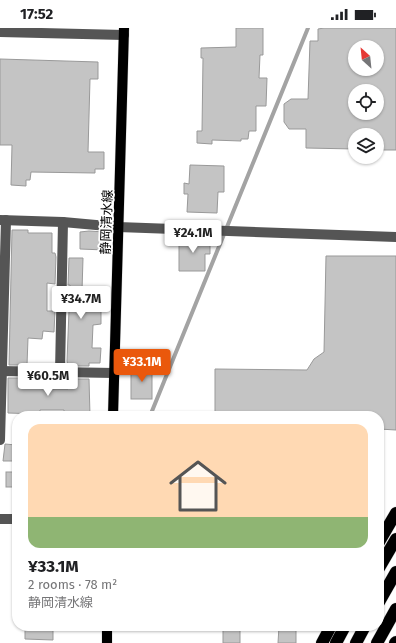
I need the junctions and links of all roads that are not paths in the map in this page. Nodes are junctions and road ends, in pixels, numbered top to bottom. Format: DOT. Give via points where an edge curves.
graph roads {
  1 [pos="0,32"];
  2 [pos="124,32"];
  3 [pos="3,220"];
  4 [pos="62,222"];
  5 [pos="118,227"];
  6 [pos="396,237"];
  7 [pos="1,371"];
  8 [pos="60,372"];
  9 [pos="114,373"];
  10 [pos="113,411"];
  11 [pos="0,440"];
  12 [pos="396,513"];
  13 [pos="0,519"];
  14 [pos="12,520"];
  15 [pos="387,530"];
  16 [pos="396,539"];
  17 [pos="384,559"];
  18 [pos="396,572"];
  19 [pos="384,593"];
  20 [pos="396,609"];
  21 [pos="384,630"];
  22 [pos="107,631"];
  23 [pos="328,631"];
  24 [pos="343,631"];
  25 [pos="362,631"];
  26 [pos="384,631"];
  27 [pos="107,643"];
  28 [pos="322,643"];
  29 [pos="336,643"];
  30 [pos="356,643"];
  31 [pos="377,643"];
  1 -- 2 [label="street"];
  2 -- 5 [label="main road, 静岡清水線"];
  3 -- 4 [label="street"];
  3 -- 7 [label="street"];
  4 -- 5 [label="street"];
  4 -- 8 [label="street"];
  5 -- 6 [label="street"];
  5 -- 9 [label="main road, 静岡清水線"];
  7 -- 8 [label="street"];
  7 -- 11 [label="street"];
  8 -- 9 [label="street"];
  9 -- 10 [label="main road, 静岡清水線"];
  12 -- 15 [label="highway"];
  13 -- 14 [label="street"];
  16 -- 17 [label="highway"];
  18 -- 19 [label="highway"];
  20 -- 21 [label="highway"];
  22 -- 27 [label="main road"];
  23 -- 28 [label="highway"];
  24 -- 29 [label="highway"];
  25 -- 30 [label="highway"];
  26 -- 31 [label="highway"];
}
